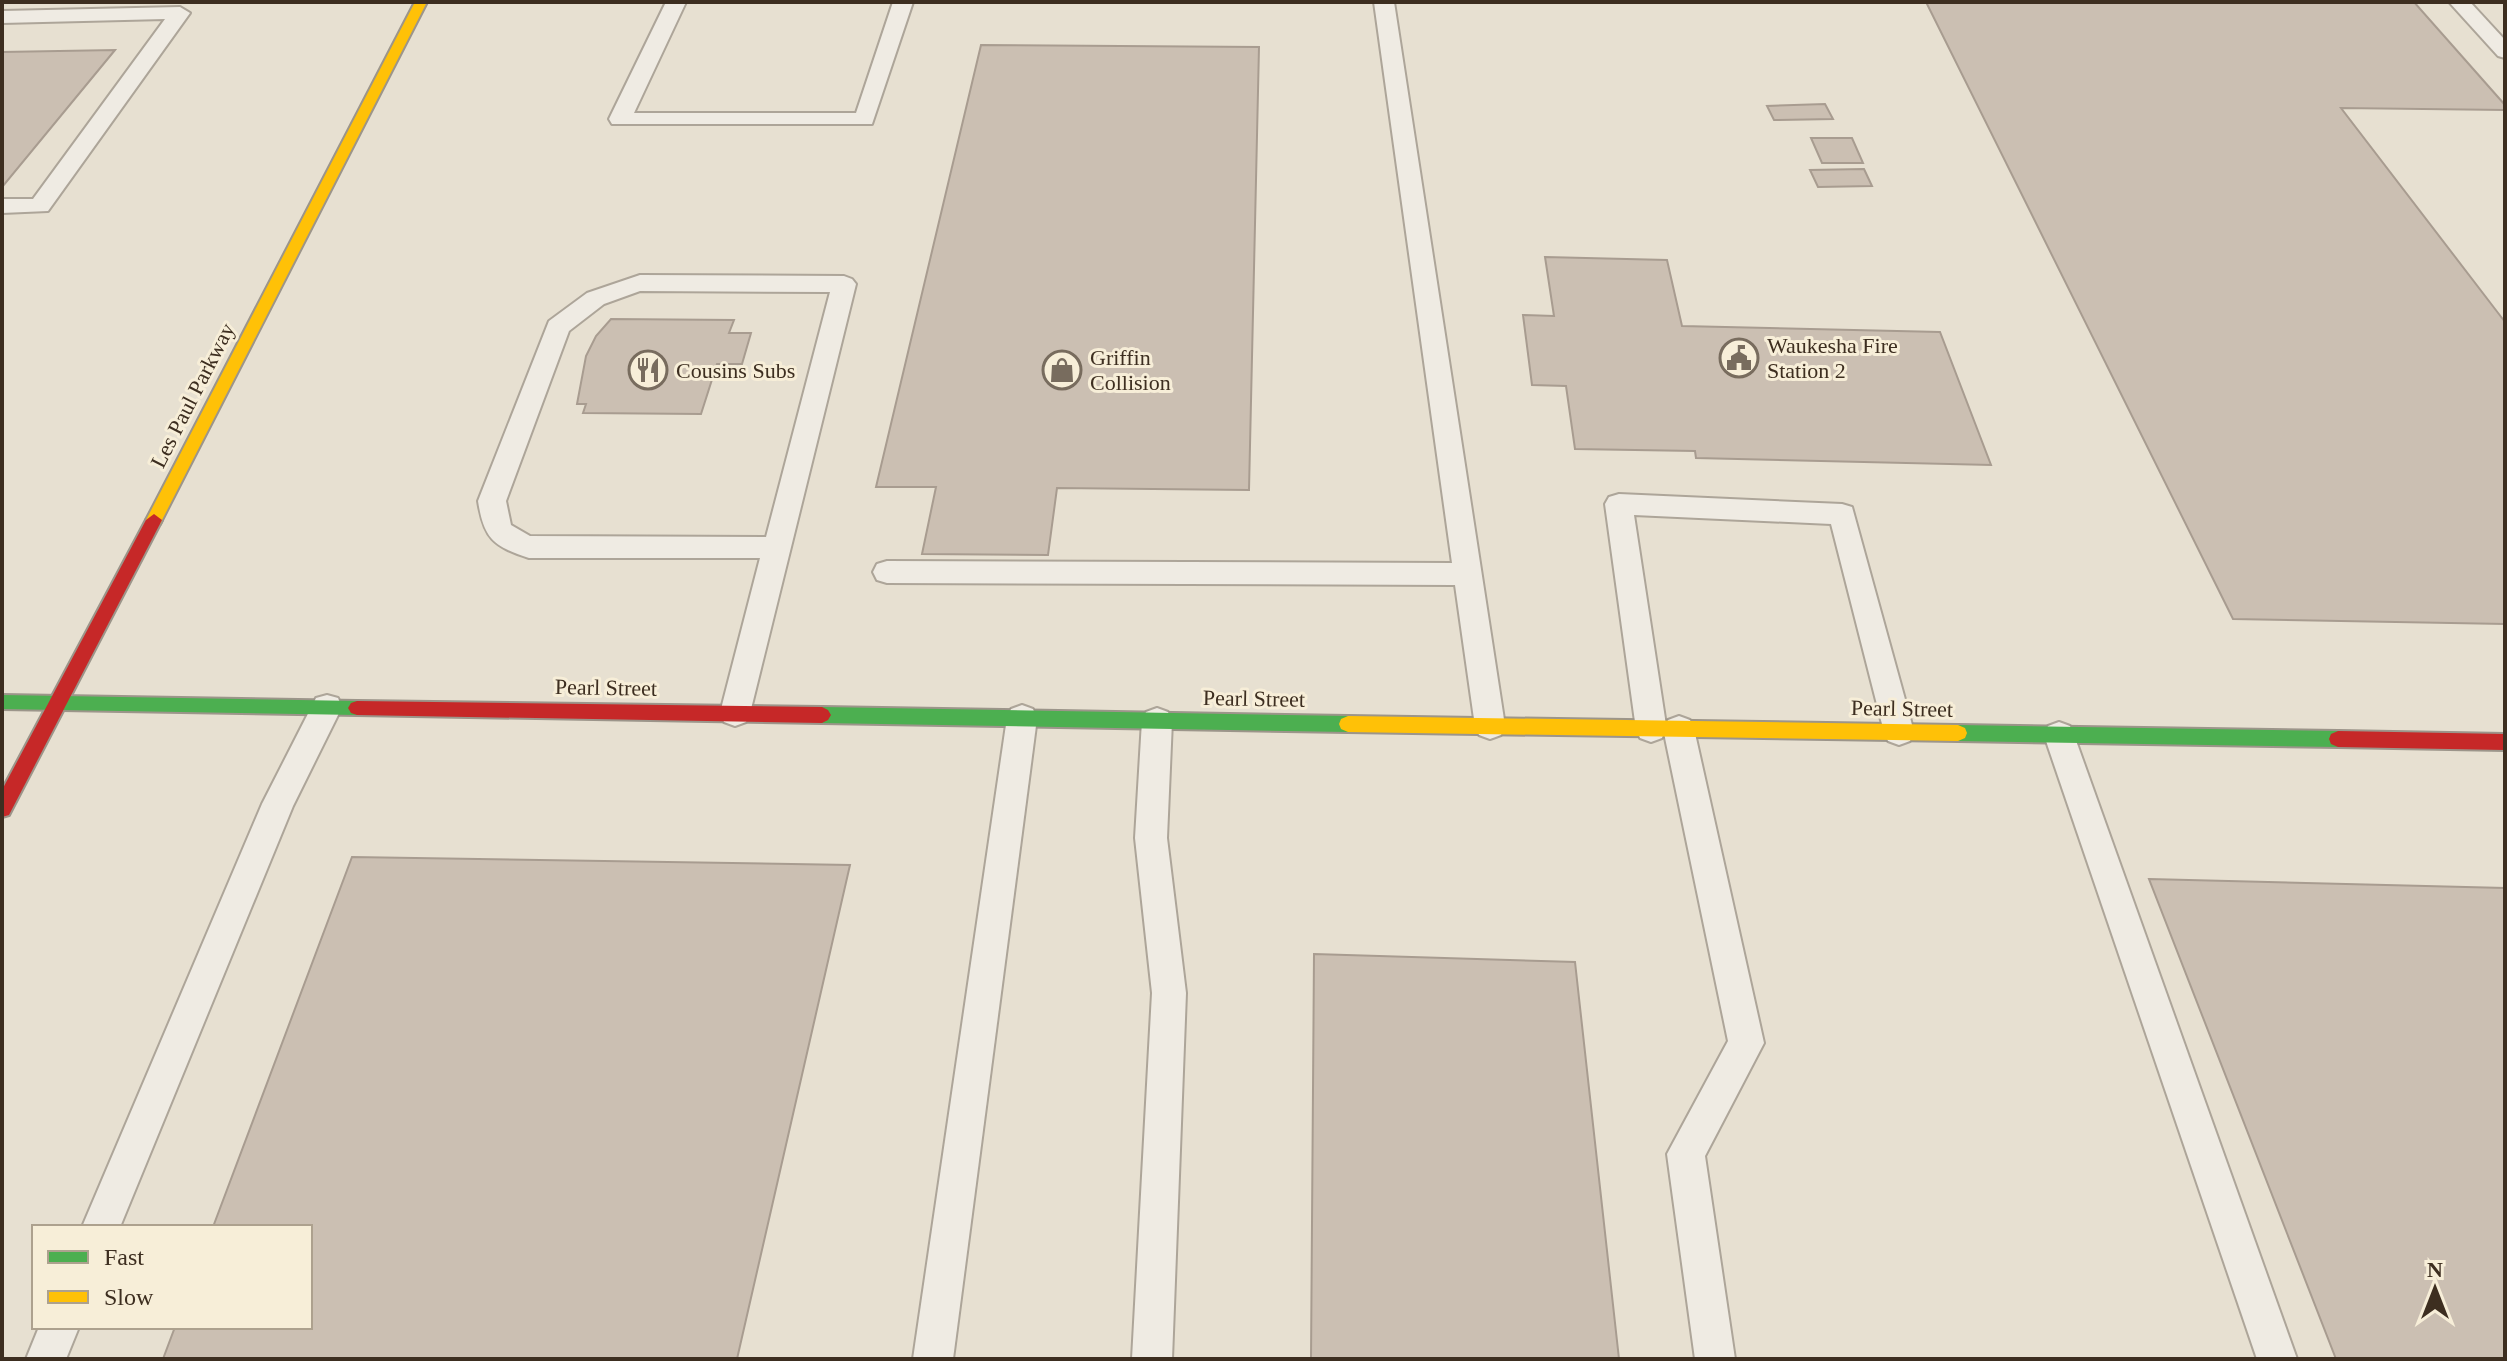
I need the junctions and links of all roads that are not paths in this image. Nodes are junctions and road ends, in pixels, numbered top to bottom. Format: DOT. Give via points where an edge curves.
graph roads {
  1 [pos="421,2"];
  2 [pos="676,2"];
  3 [pos="903,2"];
  4 [pos="1384,2"];
  5 [pos="2459,2"];
  6 [pos="2,17"];
  7 [pos="2505,52"];
  8 [pos="2,206"];
  9 [pos="775,548"];
  10 [pos="887,572"];
  11 [pos="1467,574"];
  12 [pos="2,702"];
  13 [pos="60,703"];
  14 [pos="327,707"];
  15 [pos="735,713"];
  16 [pos="1022,718"];
  17 [pos="1157,721"];
  18 [pos="1490,726"];
  19 [pos="1665,729"];
  20 [pos="1899,732"];
  21 [pos="2059,735"];
  22 [pos="2505,742"];
  23 [pos="2,809"];
  24 [pos="102,1225"];
  25 [pos="58,1329"];
  26 [pos="46,1359"];
  27 [pos="933,1359"];
  28 [pos="1152,1359"];
  29 [pos="1715,1359"];
  30 [pos="2277,1359"];
  1 -- 13 [label="street, Les Paul Parkway"];
  2 -- 3 [label="lane" via="620,119 864,119"];
  4 -- 11 [label="lane"];
  5 -- 7 [label="lane"];
  6 -- 8 [label="lane" via="180,13 40,206"];
  9 -- 9 [label="lane" via="844,284 640,283 608,290 578,307 558,327 492,501 497,530 508,541 529,547"];
  9 -- 15 [label="lane"];
  10 -- 11 [label="lane"];
  11 -- 18 [label="lane"];
  12 -- 13 [label="street, Pearl Street"];
  13 -- 14 [label="street, Pearl Street"];
  13 -- 23 [label="street, Les Paul Parkway"];
  14 -- 15 [label="street, Pearl Street"];
  14 -- 24 [label="lane" via="278,804"];
  15 -- 16 [label="street, Pearl Street"];
  16 -- 17 [label="street, Pearl Street"];
  16 -- 27 [label="lane"];
  17 -- 18 [label="street, Pearl Street"];
  17 -- 28 [label="lane" via="1151,838 1169,993"];
  18 -- 19 [label="street, Pearl Street"];
  19 -- 20 [label="street, Pearl Street"];
  19 -- 20 [label="lane" via="1619,504 1842,514"];
  19 -- 29 [label="lane" via="1746,1043 1686,1154"];
  20 -- 21 [label="street, Pearl Street"];
  21 -- 22 [label="street, Pearl Street"];
  21 -- 30 [label="lane"];
  25 -- 26 [label="lane"];
}
